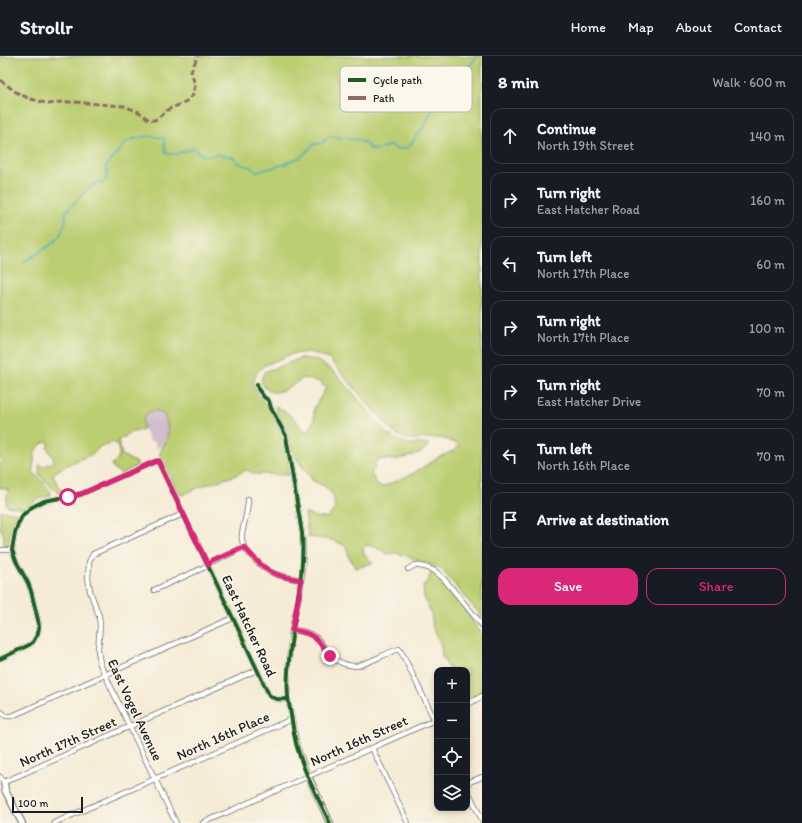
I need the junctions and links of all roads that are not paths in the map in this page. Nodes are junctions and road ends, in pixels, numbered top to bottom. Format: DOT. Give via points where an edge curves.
graph roads {
  1 [pos="257,384"];
  2 [pos="248,500"];
  3 [pos="183,514"];
  4 [pos="244,547"];
  5 [pos="0,550"];
  6 [pos="12,550"];
  7 [pos="208,565"];
  8 [pos="408,569"];
  9 [pos="301,580"];
  10 [pos="154,590"];
  11 [pos="233,618"];
  12 [pos="482,625"];
  13 [pos="292,630"];
  14 [pos="0,659"];
  15 [pos="257,670"];
  16 [pos="105,674"];
  17 [pos="482,696"];
  18 [pos="288,699"];
  19 [pos="470,703"];
  20 [pos="0,712"];
  21 [pos="434,716"];
  22 [pos="292,719"];
  23 [pos="434,721"];
  24 [pos="130,726"];
  25 [pos="372,748"];
  26 [pos="308,776"];
  27 [pos="482,776"];
  28 [pos="155,778"];
  29 [pos="2,780"];
  30 [pos="470,782"];
  31 [pos="470,795"];
  32 [pos="482,820"];
  33 [pos="22,823"];
  34 [pos="54,823"];
  35 [pos="176,823"];
  36 [pos="203,823"];
  37 [pos="330,823"];
  38 [pos="408,823"];
  1 -- 9 [label="street" via="258,389 269,401 286,436 302,534"];
  2 -- 4 [label="street" via="242,533"];
  3 -- 6 [label="street, East Hatcher Road" via="158,461 81,494 36,504 26,512 18,524"];
  3 -- 7 [label="street, East Hatcher Road"];
  3 -- 16 [label="street, East Vogel Avenue" via="91,556 89,580 99,616 99,657"];
  4 -- 7 [label="street"];
  4 -- 9 [label="street" via="267,570 280,576"];
  5 -- 6 [label="street"];
  6 -- 14 [label="street" via="31,591 39,627 33,642"];
  7 -- 10 [label="street"];
  7 -- 11 [label="street, East Hatcher Road"];
  8 -- 12 [label="street" via="415,565 435,571"];
  9 -- 13 [label="street"];
  11 -- 15 [label="street, East Hatcher Road"];
  11 -- 16 [label="street"];
  13 -- 18 [label="street"];
  13 -- 21 [label="street" via="313,635 330,656 349,665 363,664 399,649"];
  15 -- 18 [label="street, East Hatcher Road" via="272,698"];
  15 -- 24 [label="street, North 17th Street"];
  16 -- 20 [label="street" via="12,716"];
  16 -- 24 [label="street, East Vogel Avenue"];
  17 -- 19 [label="street"];
  18 -- 22 [label="street"];
  22 -- 26 [label="street" via="297,746"];
  22 -- 28 [label="street, North 16th Place"];
  23 -- 25 [label="street, North 16th Street"];
  24 -- 28 [label="street, East Vogel Avenue"];
  24 -- 29 [label="street, North 17th Street"];
  25 -- 26 [label="street, North 16th Street"];
  25 -- 38 [label="street"];
  26 -- 36 [label="street, North 16th Street"];
  26 -- 37 [label="street"];
  27 -- 30 [label="street"];
  28 -- 34 [label="street, North 16th Place"];
  28 -- 35 [label="street, East Vogel Avenue"];
  29 -- 33 [label="street"];
  31 -- 32 [label="street"];
}
